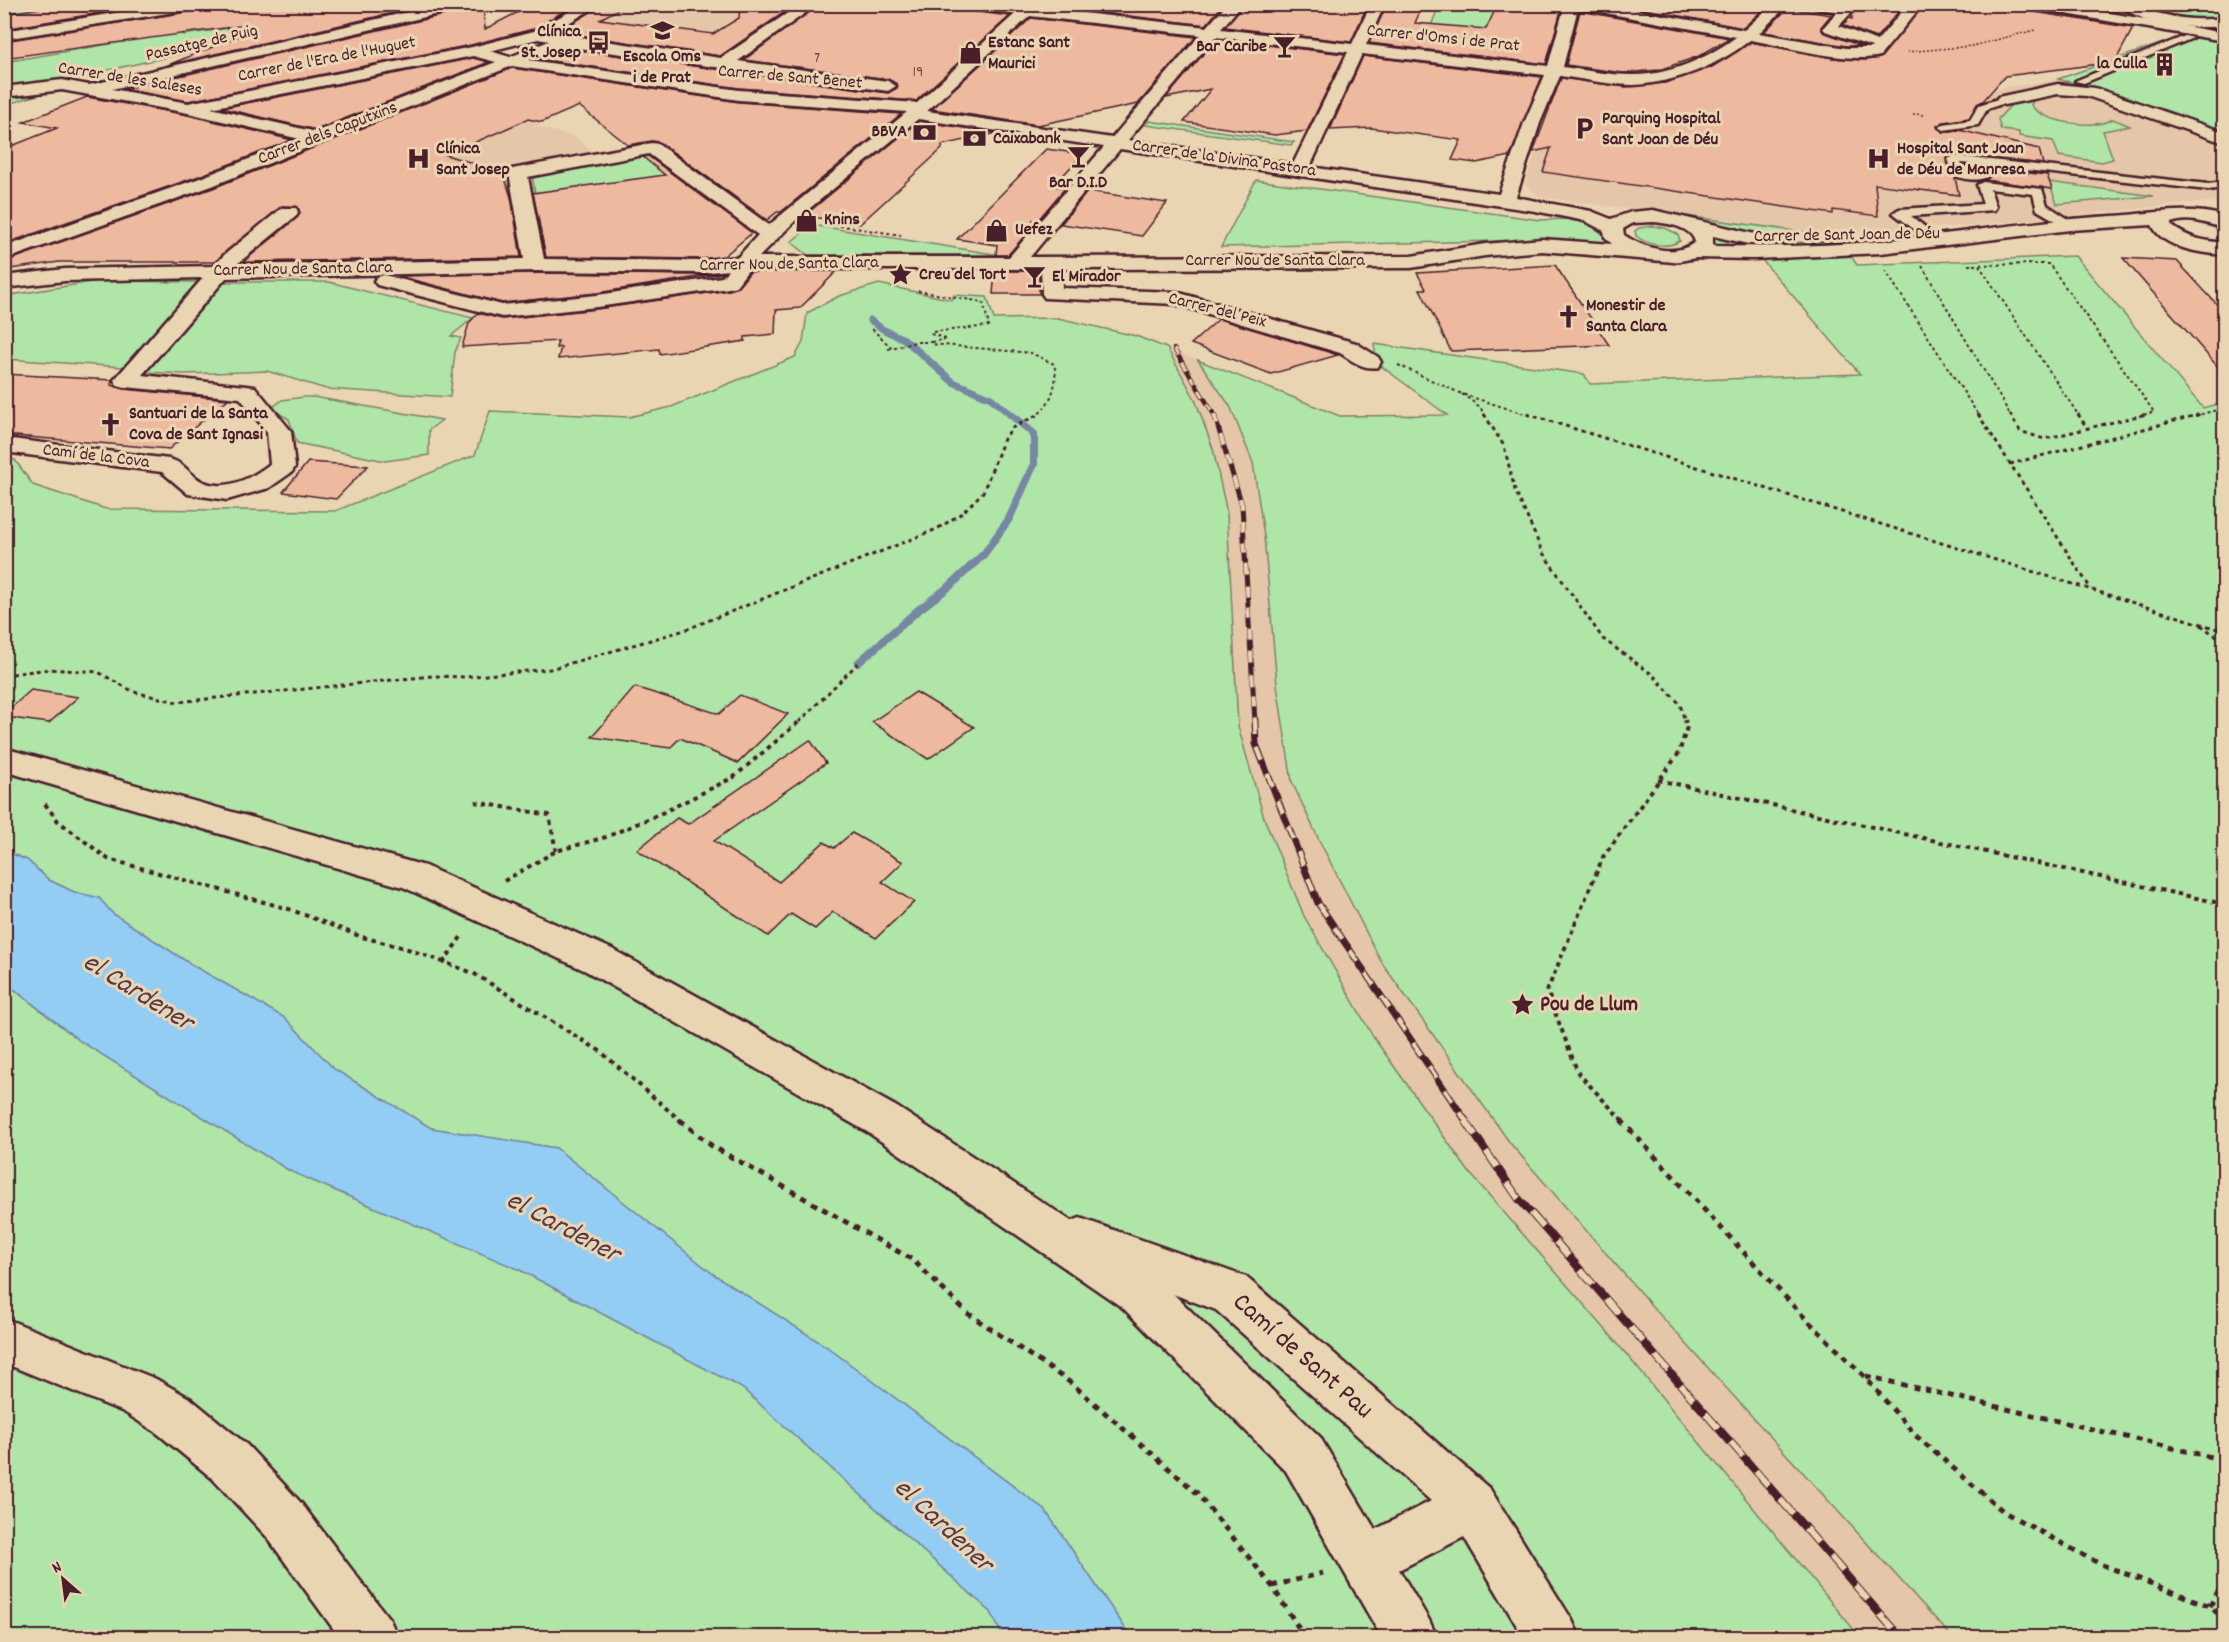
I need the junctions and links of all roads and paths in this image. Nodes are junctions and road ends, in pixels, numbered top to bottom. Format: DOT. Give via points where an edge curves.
graph roads {
  1 [pos="200,4"];
  2 [pos="594,4"];
  3 [pos="811,4"];
  4 [pos="962,4"];
  5 [pos="1235,4"];
  6 [pos="1378,4"];
  7 [pos="1572,4"];
  8 [pos="1577,4"];
  9 [pos="1782,4"];
  10 [pos="1813,4"];
  11 [pos="1916,4"];
  12 [pos="2031,4"];
  13 [pos="2127,4"];
  14 [pos="463,5"];
  15 [pos="1850,7"];
  16 [pos="2061,7"];
  17 [pos="1031,8"];
  18 [pos="2164,18"];
  19 [pos="2190,22"];
  20 [pos="2224,22"];
  21 [pos="1213,32"];
  22 [pos="2224,32"];
  23 [pos="539,34"];
  24 [pos="4,35"];
  25 [pos="1745,36"];
  26 [pos="2224,37"];
  27 [pos="2188,38"];
  28 [pos="563,41"];
  29 [pos="1356,49"];
  30 [pos="1878,50"];
  31 [pos="473,51"];
  32 [pos="513,62"];
  33 [pos="726,62"];
  34 [pos="1554,71"];
  35 [pos="2080,81"];
  36 [pos="89,90"];
  37 [pos="4,92"];
  38 [pos="938,93"];
  39 [pos="2004,100"];
  40 [pos="188,108"];
  41 [pos="917,111"];
  42 [pos="1944,127"];
  43 [pos="318,138"];
  44 [pos="2224,138"];
  45 [pos="1115,143"];
  46 [pos="1299,171"];
  47 [pos="1982,181"];
  48 [pos="2224,185"];
  49 [pos="2037,188"];
  50 [pos="1506,200"];
  51 [pos="1535,205"];
  52 [pos="289,213"];
  53 [pos="1653,216"];
  54 [pos="2224,216"];
  55 [pos="2205,217"];
  56 [pos="2224,222"];
  57 [pos="91,224"];
  58 [pos="2070,224"];
  59 [pos="1689,225"];
  60 [pos="2168,227"];
  61 [pos="1613,228"];
  62 [pos="769,234"];
  63 [pos="1922,238"];
  64 [pos="2199,245"];
  65 [pos="1870,247"];
  66 [pos="2224,249"];
  67 [pos="1644,252"];
  68 [pos="1694,252"];
  69 [pos="4,254"];
  70 [pos="2224,256"];
  71 [pos="1016,261"];
  72 [pos="1051,261"];
  73 [pos="742,263"];
  74 [pos="1978,264"];
  75 [pos="535,265"];
  76 [pos="1933,265"];
  77 [pos="1967,265"];
  78 [pos="221,271"];
  79 [pos="344,271"];
  80 [pos="65,275"];
  81 [pos="4,282"];
  82 [pos="929,294"];
  83 [pos="872,329"];
  84 [pos="932,342"];
  85 [pos="1348,348"];
  86 [pos="1370,362"];
  87 [pos="1462,394"];
  88 [pos="2224,408"];
  89 [pos="2087,428"];
  90 [pos="4,445"];
  91 [pos="2010,464"];
  92 [pos="2091,590"];
  93 [pos="2197,622"];
  94 [pos="2224,631"];
  95 [pos="2224,642"];
  96 [pos="858,663"];
  97 [pos="4,675"];
  98 [pos="4,759"];
  99 [pos="1658,780"];
  100 [pos="41,799"];
  101 [pos="475,802"];
  102 [pos="556,850"];
  103 [pos="469,902"];
  104 [pos="2224,904"];
  105 [pos="1040,1225"];
  106 [pos="4,1340"];
  107 [pos="1864,1376"];
  108 [pos="2224,1460"];
  109 [pos="1473,1506"];
  110 [pos="1367,1562"];
  111 [pos="2224,1580"];
  112 [pos="2210,1606"];
  113 [pos="2224,1620"];
  114 [pos="372,1638"];
  115 [pos="1302,1638"];
  116 [pos="1412,1638"];
  117 [pos="1554,1638"];
  1 -- 24 [label="street"];
  2 -- 23 [label="street, Carrer de l'Era de l'Huguet"];
  3 -- 33 [label="street"];
  4 -- 17 [label="street, Carrer d'Oms i de Prat"];
  5 -- 21 [label="street"];
  6 -- 29 [label="street"];
  7 -- 34 [label="street"];
  8 -- 25 [label="street"];
  9 -- 25 [label="street, Carrer d'Oms i de Prat"];
  10 -- 15 [label="street"];
  11 -- 30 [label="street"];
  12 -- 16 [label="street"];
  13 -- 18 [label="street"];
  14 -- 36 [label="street, Passatge de Puig"];
  15 -- 30 [label="street" via="1830,28"];
  16 -- 18 [label="street"];
  16 -- 26 [label="street"];
  16 -- 30 [label="path" via="2040,29 1972,46 1920,52"];
  17 -- 21 [label="street, Carrer d'Oms i de Prat"];
  17 -- 38 [label="street"];
  18 -- 19 [label="street"];
  19 -- 20 [label="street"];
  19 -- 22 [label="street"];
  21 -- 29 [label="street, Carrer d'Oms i de Prat"];
  21 -- 45 [label="street"];
  23 -- 28 [label="street"];
  23 -- 31 [label="street, Carrer de l'Era de l'Huguet"];
  25 -- 30 [label="street" via="1846,53"];
  25 -- 34 [label="street, Carrer d'Oms i de Prat" via="1723,53 1655,77 1633,80"];
  27 -- 35 [label="lane"];
  28 -- 32 [label="street, Carrer dels Caputxins"];
  28 -- 33 [label="street"];
  29 -- 34 [label="street, Carrer d'Oms i de Prat"];
  29 -- 46 [label="street"];
  31 -- 32 [label="street, Carrer de l'Era de l'Huguet"];
  31 -- 40 [label="street, Carrer de l'Era de l'Huguet"];
  32 -- 41 [label="street, Carrer de Sant Benet" via="739,95"];
  32 -- 43 [label="street, Carrer dels Caputxins"];
  33 -- 38 [label="street"];
  34 -- 50 [label="street"];
  36 -- 37 [label="street, Carrer de les Saleses" via="52,85"];
  36 -- 40 [label="street, Carrer de les Saleses"];
  38 -- 41 [label="street"];
  39 -- 42 [label="lane" via="1983,107 1974,123"];
  39 -- 44 [label="street" via="2058,89 2089,91"];
  40 -- 43 [label="street, Carrer de les Saleses"];
  41 -- 45 [label="street, Carrer de la Divina Pastora"];
  41 -- 62 [label="street"];
  43 -- 57 [label="street, Carrer dels Caputxins"];
  45 -- 46 [label="street, Carrer de la Divina Pastora"];
  45 -- 71 [label="street"];
  46 -- 50 [label="street, Carrer de la Divina Pastora"];
  47 -- 48 [label="lane" via="1959,174 1954,159 2208,187"];
  47 -- 49 [label="lane" via="2036,183"];
  47 -- 58 [label="lane" via="2038,191 2041,207"];
  47 -- 63 [label="lane" via="1990,207 1899,213"];
  50 -- 51 [label="street, Carrer de la Divina Pastora"];
  51 -- 53 [label="street, Carrer de la Divina Pastora"];
  51 -- 61 [label="street, Carrer de la Divina Pastora" via="1591,217"];
  52 -- 78 [label="street"];
  53 -- 59 [label="street, Carrer de Sant Joan de Déu"];
  53 -- 61 [label="street" via="1626,219"];
  54 -- 55 [label="street"];
  55 -- 56 [label="street"];
  55 -- 60 [label="street" via="2180,215"];
  57 -- 69 [label="street, Carrer dels Caputxins"];
  57 -- 80 [label="street"];
  58 -- 60 [label="street, Carrer de Sant Joan de Déu"];
  58 -- 63 [label="street, Carrer de Sant Joan de Déu"];
  59 -- 63 [label="street, Carrer de Sant Joan de Déu" via="1730,236 1770,240"];
  59 -- 68 [label="street" via="1703,234 1706,241 1703,248"];
  60 -- 64 [label="street"];
  61 -- 67 [label="street, Carrer de la Divina Pastora" via="1620,241"];
  62 -- 73 [label="street"];
  62 -- 75 [label="street" via="652,148 518,173"];
  63 -- 65 [label="street, Carrer de Sant Joan de Déu"];
  64 -- 66 [label="street"];
  64 -- 70 [label="street"];
  65 -- 68 [label="street, Carrer de Sant Joan de Déu"];
  65 -- 91 [label="path"];
  67 -- 68 [label="street, Carrer de Sant Joan de Déu" via="1671,256"];
  67 -- 72 [label="street, Carrer Nou de Santa Clara" via="1542,245 1411,261"];
  71 -- 72 [label="street, Carrer Nou de Santa Clara"];
  71 -- 73 [label="street, Carrer Nou de Santa Clara"];
  72 -- 85 [label="street, Carrer del Peix" via="1052,294 1176,297"];
  73 -- 75 [label="street, Carrer Nou de Santa Clara" via="701,267"];
  73 -- 79 [label="street" via="729,282 502,311"];
  74 -- 77 [label="path"];
  74 -- 89 [label="path"];
  74 -- 89 [label="path" via="2049,264 2154,412"];
  75 -- 79 [label="street, Carrer Nou de Santa Clara"];
  76 -- 89 [label="path" via="1922,265 2020,431 2044,439"];
  78 -- 79 [label="street, Carrer Nou de Santa Clara"];
  78 -- 80 [label="street, Carrer Nou de Santa Clara"];
  78 -- 90 [label="street, Camí de la Cova" via="125,380 247,392 279,431 283,467 260,483 227,492 197,489 169,466"];
  80 -- 81 [label="street, Carrer Nou de Santa Clara"];
  82 -- 84 [label="path" via="983,302 989,326 937,330 931,333 947,339"];
  83 -- 84 [label="path" via="890,348"];
  84 -- 97 [label="path" via="944,347 1031,353 1054,364 1054,388 1047,406 1040,414 1012,428 983,492 962,513 937,529 685,630 550,669 432,676 177,702 134,692 98,672 49,669"];
  85 -- 86 [label="street, Carrer del Peix"];
  85 -- 87 [label="path" via="1362,349"];
  87 -- 92 [label="path"];
  87 -- 99 [label="path" via="1480,408 1504,446 1515,490 1543,554 1603,639 1653,675 1680,704 1687,728 1678,753"];
  88 -- 91 [label="path"];
  91 -- 92 [label="path"];
  92 -- 93 [label="path"];
  93 -- 94 [label="path"];
  93 -- 95 [label="path"];
  96 -- 102 [label="path" via="785,736 734,777 606,837"];
  98 -- 103 [label="street" via="413,876"];
  99 -- 104 [label="path"];
  99 -- 107 [label="path" via="1603,857 1547,991 1578,1073"];
  100 -- 115 [label="path" via="58,821 108,859 289,909 473,973 600,1051 712,1146 913,1260 966,1312 1071,1383 1197,1493 1272,1586"];
  101 -- 102 [label="path" via="549,815"];
  102 -- 103 [label="path"];
  103 -- 105 [label="street" via="599,960 883,1120"];
  105 -- 109 [label="street, Camí de Sant Pau" via="1230,1293"];
  105 -- 110 [label="street" via="1138,1292 1303,1454"];
  106 -- 114 [label="street" via="140,1395 174,1416 230,1462 284,1520"];
  107 -- 108 [label="path"];
  107 -- 112 [label="path" via="1915,1435 2004,1512 2100,1564"];
  109 -- 110 [label="street"];
  109 -- 117 [label="street, Camí de Sant Pau"];
  110 -- 116 [label="street"];
  111 -- 112 [label="path"];
  112 -- 113 [label="path"];
}
